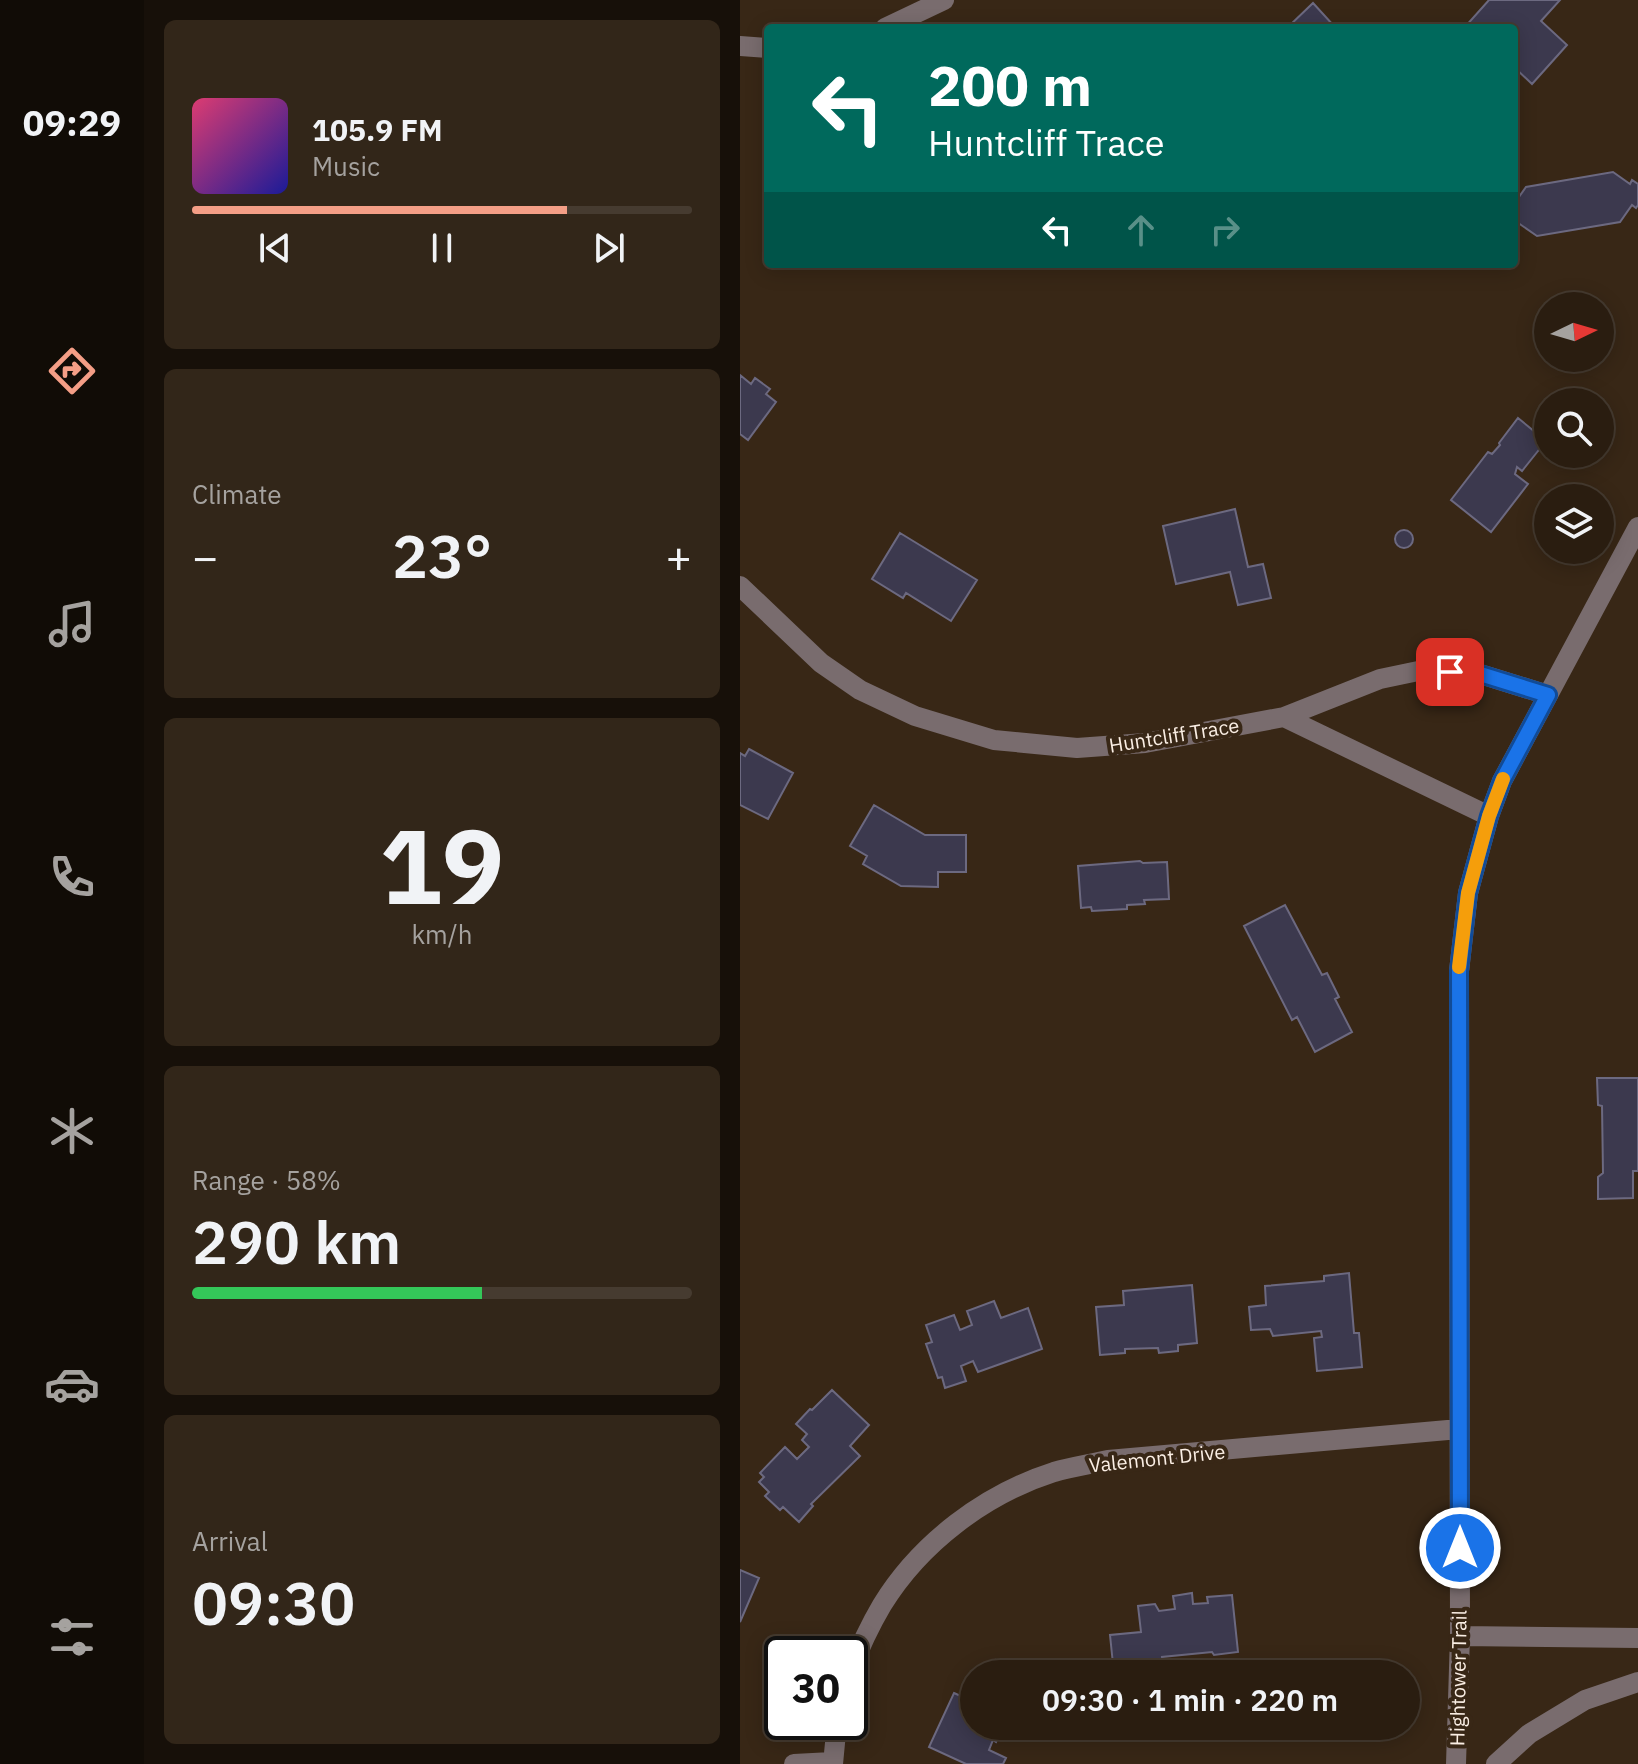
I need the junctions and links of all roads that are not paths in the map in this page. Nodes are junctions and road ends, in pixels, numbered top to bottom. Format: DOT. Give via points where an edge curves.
graph roads {
  1 [pos="944,0"];
  2 [pos="893,24"];
  3 [pos="740,46"];
  4 [pos="764,48"];
  5 [pos="1638,527"];
  6 [pos="740,586"];
  7 [pos="1548,695"];
  8 [pos="1284,717"];
  9 [pos="1489,816"];
  10 [pos="1459,1429"];
  11 [pos="865,1636"];
  12 [pos="1460,1636"];
  13 [pos="1638,1638"];
  14 [pos="1638,1682"];
  15 [pos="835,1740"];
  16 [pos="833,1763"];
  17 [pos="794,1764"];
  18 [pos="1456,1764"];
  19 [pos="1496,1764"];
  1 -- 2 [label="street"];
  3 -- 4 [label="street"];
  5 -- 7 [label="street, Hightower Trail"];
  6 -- 8 [label="street, Huntcliff Trace" via="821,663 860,690 915,716 994,740 1077,748 1145,743"];
  7 -- 8 [label="street, Huntcliff Trace" via="1477,673 1423,670 1380,679"];
  7 -- 9 [label="street, Hightower Trail"];
  8 -- 9 [label="street"];
  9 -- 10 [label="street, Hightower Trail" via="1468,893 1459,971"];
  10 -- 11 [label="street, Valemont Drive" via="1108,1460 1054,1472 1003,1493 936,1541 882,1605"];
  10 -- 12 [label="street, Hightower Trail"];
  12 -- 13 [label="street"];
  12 -- 18 [label="street, Hightower Trail"];
  14 -- 19 [label="street" via="1585,1700 1529,1734"];
  15 -- 16 [label="street"];
  16 -- 17 [label="street"];
}
